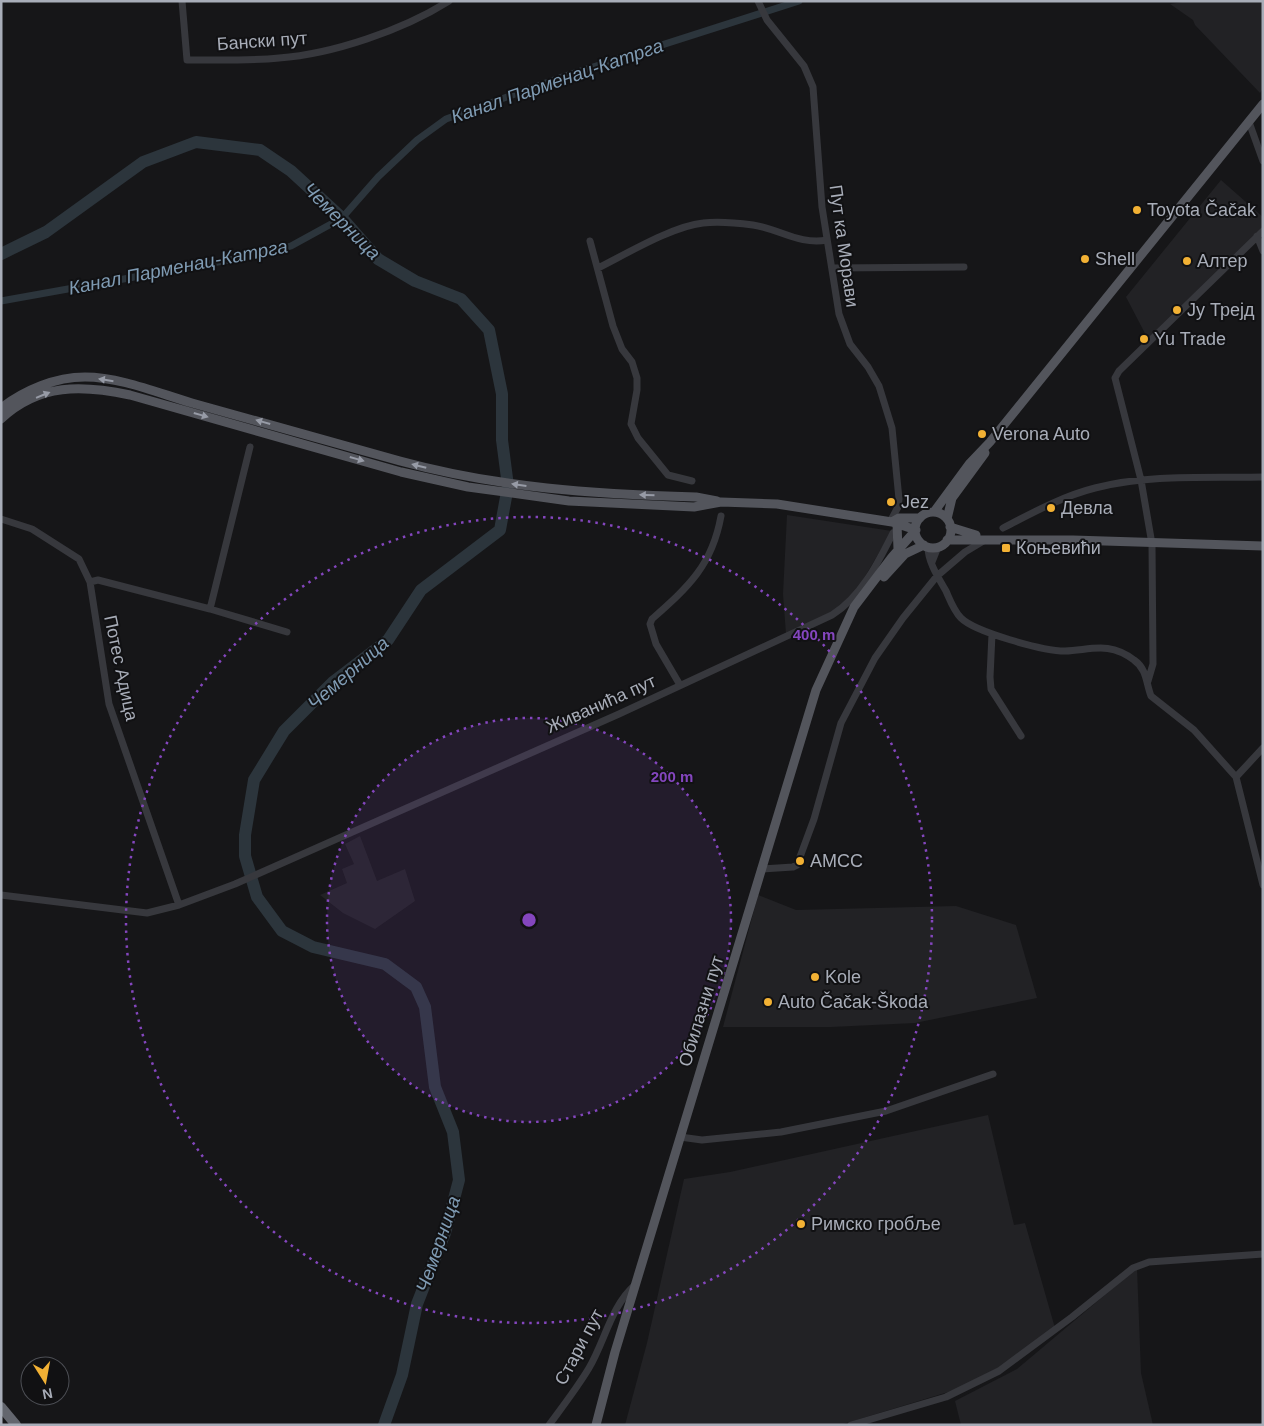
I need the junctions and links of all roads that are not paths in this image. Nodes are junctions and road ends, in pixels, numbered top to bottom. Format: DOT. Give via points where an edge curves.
graph roads {
  1 [pos="182,1"];
  2 [pos="449,1"];
  3 [pos="759,4"];
  4 [pos="1263,104"];
  5 [pos="1249,122"];
  6 [pos="1263,161"];
  7 [pos="1260,234"];
  8 [pos="827,240"];
  9 [pos="590,241"];
  10 [pos="1263,251"];
  11 [pos="964,267"];
  12 [pos="598,268"];
  13 [pos="832,268"];
  14 [pos="1,408"];
  15 [pos="1,419"];
  16 [pos="990,442"];
  17 [pos="250,447"];
  18 [pos="1263,477"];
  19 [pos="1141,480"];
  20 [pos="692,481"];
  21 [pos="568,497"];
  22 [pos="899,498"];
  23 [pos="934,512"];
  24 [pos="1,515"];
  25 [pos="721,516"];
  26 [pos="920,518"];
  27 [pos="1,519"];
  28 [pos="14,522"];
  29 [pos="949,523"];
  30 [pos="893,525"];
  31 [pos="1003,528"];
  32 [pos="915,530"];
  33 [pos="986,538"];
  34 [pos="947,540"];
  35 [pos="1152,544"];
  36 [pos="926,546"];
  37 [pos="1263,546"];
  38 [pos="938,547"];
  39 [pos="898,550"];
  40 [pos="932,562"];
  41 [pos="937,576"];
  42 [pos="90,582"];
  43 [pos="852,608"];
  44 [pos="210,609"];
  45 [pos="287,632"];
  46 [pos="992,634"];
  47 [pos="1148,681"];
  48 [pos="680,685"];
  49 [pos="1021,736"];
  50 [pos="1263,748"];
  51 [pos="1236,777"];
  52 [pos="761,869"];
  53 [pos="1263,885"];
  54 [pos="1,895"];
  55 [pos="179,905"];
  56 [pos="993,1074"];
  57 [pos="680,1137"];
  58 [pos="1263,1254"];
  59 [pos="636,1285"];
  60 [pos="1,1407"];
  61 [pos="16,1425"];
  62 [pos="548,1425"];
  63 [pos="596,1425"];
  64 [pos="852,1425"];
  1 -- 2 [label="street, Бански пут" via="187,60 279,58 312,53 427,15"];
  3 -- 8 [label="street, Пут ка Морави" via="764,16 804,66 813,86"];
  4 -- 5 [label="main road"];
  5 -- 6 [label="street"];
  5 -- 16 [label="main road"];
  7 -- 10 [label="street"];
  7 -- 19 [label="street" via="1115,378"];
  8 -- 12 [label="street" via="799,241 768,228 703,222 660,238"];
  8 -- 13 [label="street, Пут ка Морави"];
  9 -- 12 [label="street"];
  11 -- 13 [label="street"];
  12 -- 20 [label="street" via="613,326 637,378 631,424 638,438 668,475"];
  13 -- 22 [label="street, Пут ка Морави" via="842,329 879,386 892,428"];
  21 -- 14 [label="main road, one-way" via="466,477 86,377 38,386"];
  15 -- 21 [label="main road, one-way" via="23,403 50,392 86,387 130,395 401,472 468,487"];
  16 -- 23 [label="main road"];
  16 -- 29 [label="main road" via="952,498"];
  17 -- 44 [label="street"];
  18 -- 19 [label="street"];
  19 -- 31 [label="street" via="1093,488"];
  19 -- 35 [label="street"];
  21 -- 30 [label="main road" via="694,507 721,502 777,504"];
  22 -- 30 [label="street, Живанића пут"];
  23 -- 26 [label="main road"];
  23 -- 29 [label="main road"];
  24 -- 28 [label="street"];
  25 -- 48 [label="street" via="711,552 691,584 650,624 656,644"];
  26 -- 30 [label="main road" via="899,518"];
  26 -- 32 [label="main road"];
  27 -- 28 [label="street"];
  28 -- 42 [label="street, Потес Адица" via="50,539 79,559"];
  29 -- 33 [label="main road"];
  29 -- 34 [label="main road"];
  30 -- 32 [label="main road"];
  30 -- 39 [label="main road"];
  30 -- 43 [label="street, Живанића пут"];
  32 -- 36 [label="main road"];
  32 -- 39 [label="main road"];
  33 -- 34 [label="main road"];
  33 -- 35 [label="main road" via="1063,538"];
  33 -- 41 [label="street"];
  34 -- 38 [label="main road"];
  35 -- 37 [label="main road"];
  35 -- 47 [label="street" via="1153,664"];
  36 -- 38 [label="main road"];
  36 -- 40 [label="street"];
  36 -- 43 [label="main road" via="901,557"];
  38 -- 40 [label="street"];
  39 -- 43 [label="main road"];
  40 -- 41 [label="street"];
  41 -- 46 [label="street" via="959,616 969,625"];
  41 -- 52 [label="street" via="884,642 841,723 798,864"];
  42 -- 44 [label="street" via="98,580"];
  42 -- 55 [label="street, Потес Адица" via="109,704"];
  43 -- 48 [label="street, Живанића пут"];
  43 -- 52 [label="main road, Обилазни пут" via="816,690"];
  44 -- 45 [label="street"];
  46 -- 47 [label="street" via="1058,651 1104,647 1133,659 1141,666"];
  46 -- 49 [label="street" via="992,689"];
  47 -- 51 [label="street" via="1151,696 1194,730"];
  48 -- 55 [label="street, Живанића пут" via="288,862"];
  50 -- 51 [label="street"];
  51 -- 53 [label="street"];
  52 -- 57 [label="main road, Обилазни пут"];
  54 -- 55 [label="street" via="142,913"];
  56 -- 57 [label="street" via="886,1111 781,1132 702,1140"];
  57 -- 59 [label="main road, Обилазни пут"];
  58 -- 64 [label="street" via="1150,1262 1133,1268 999,1371 946,1397"];
  59 -- 62 [label="street, Стари пут" via="620,1300 588,1368"];
  59 -- 63 [label="main road, Обилазни пут"];
  60 -- 61 [label="highway"];
}
